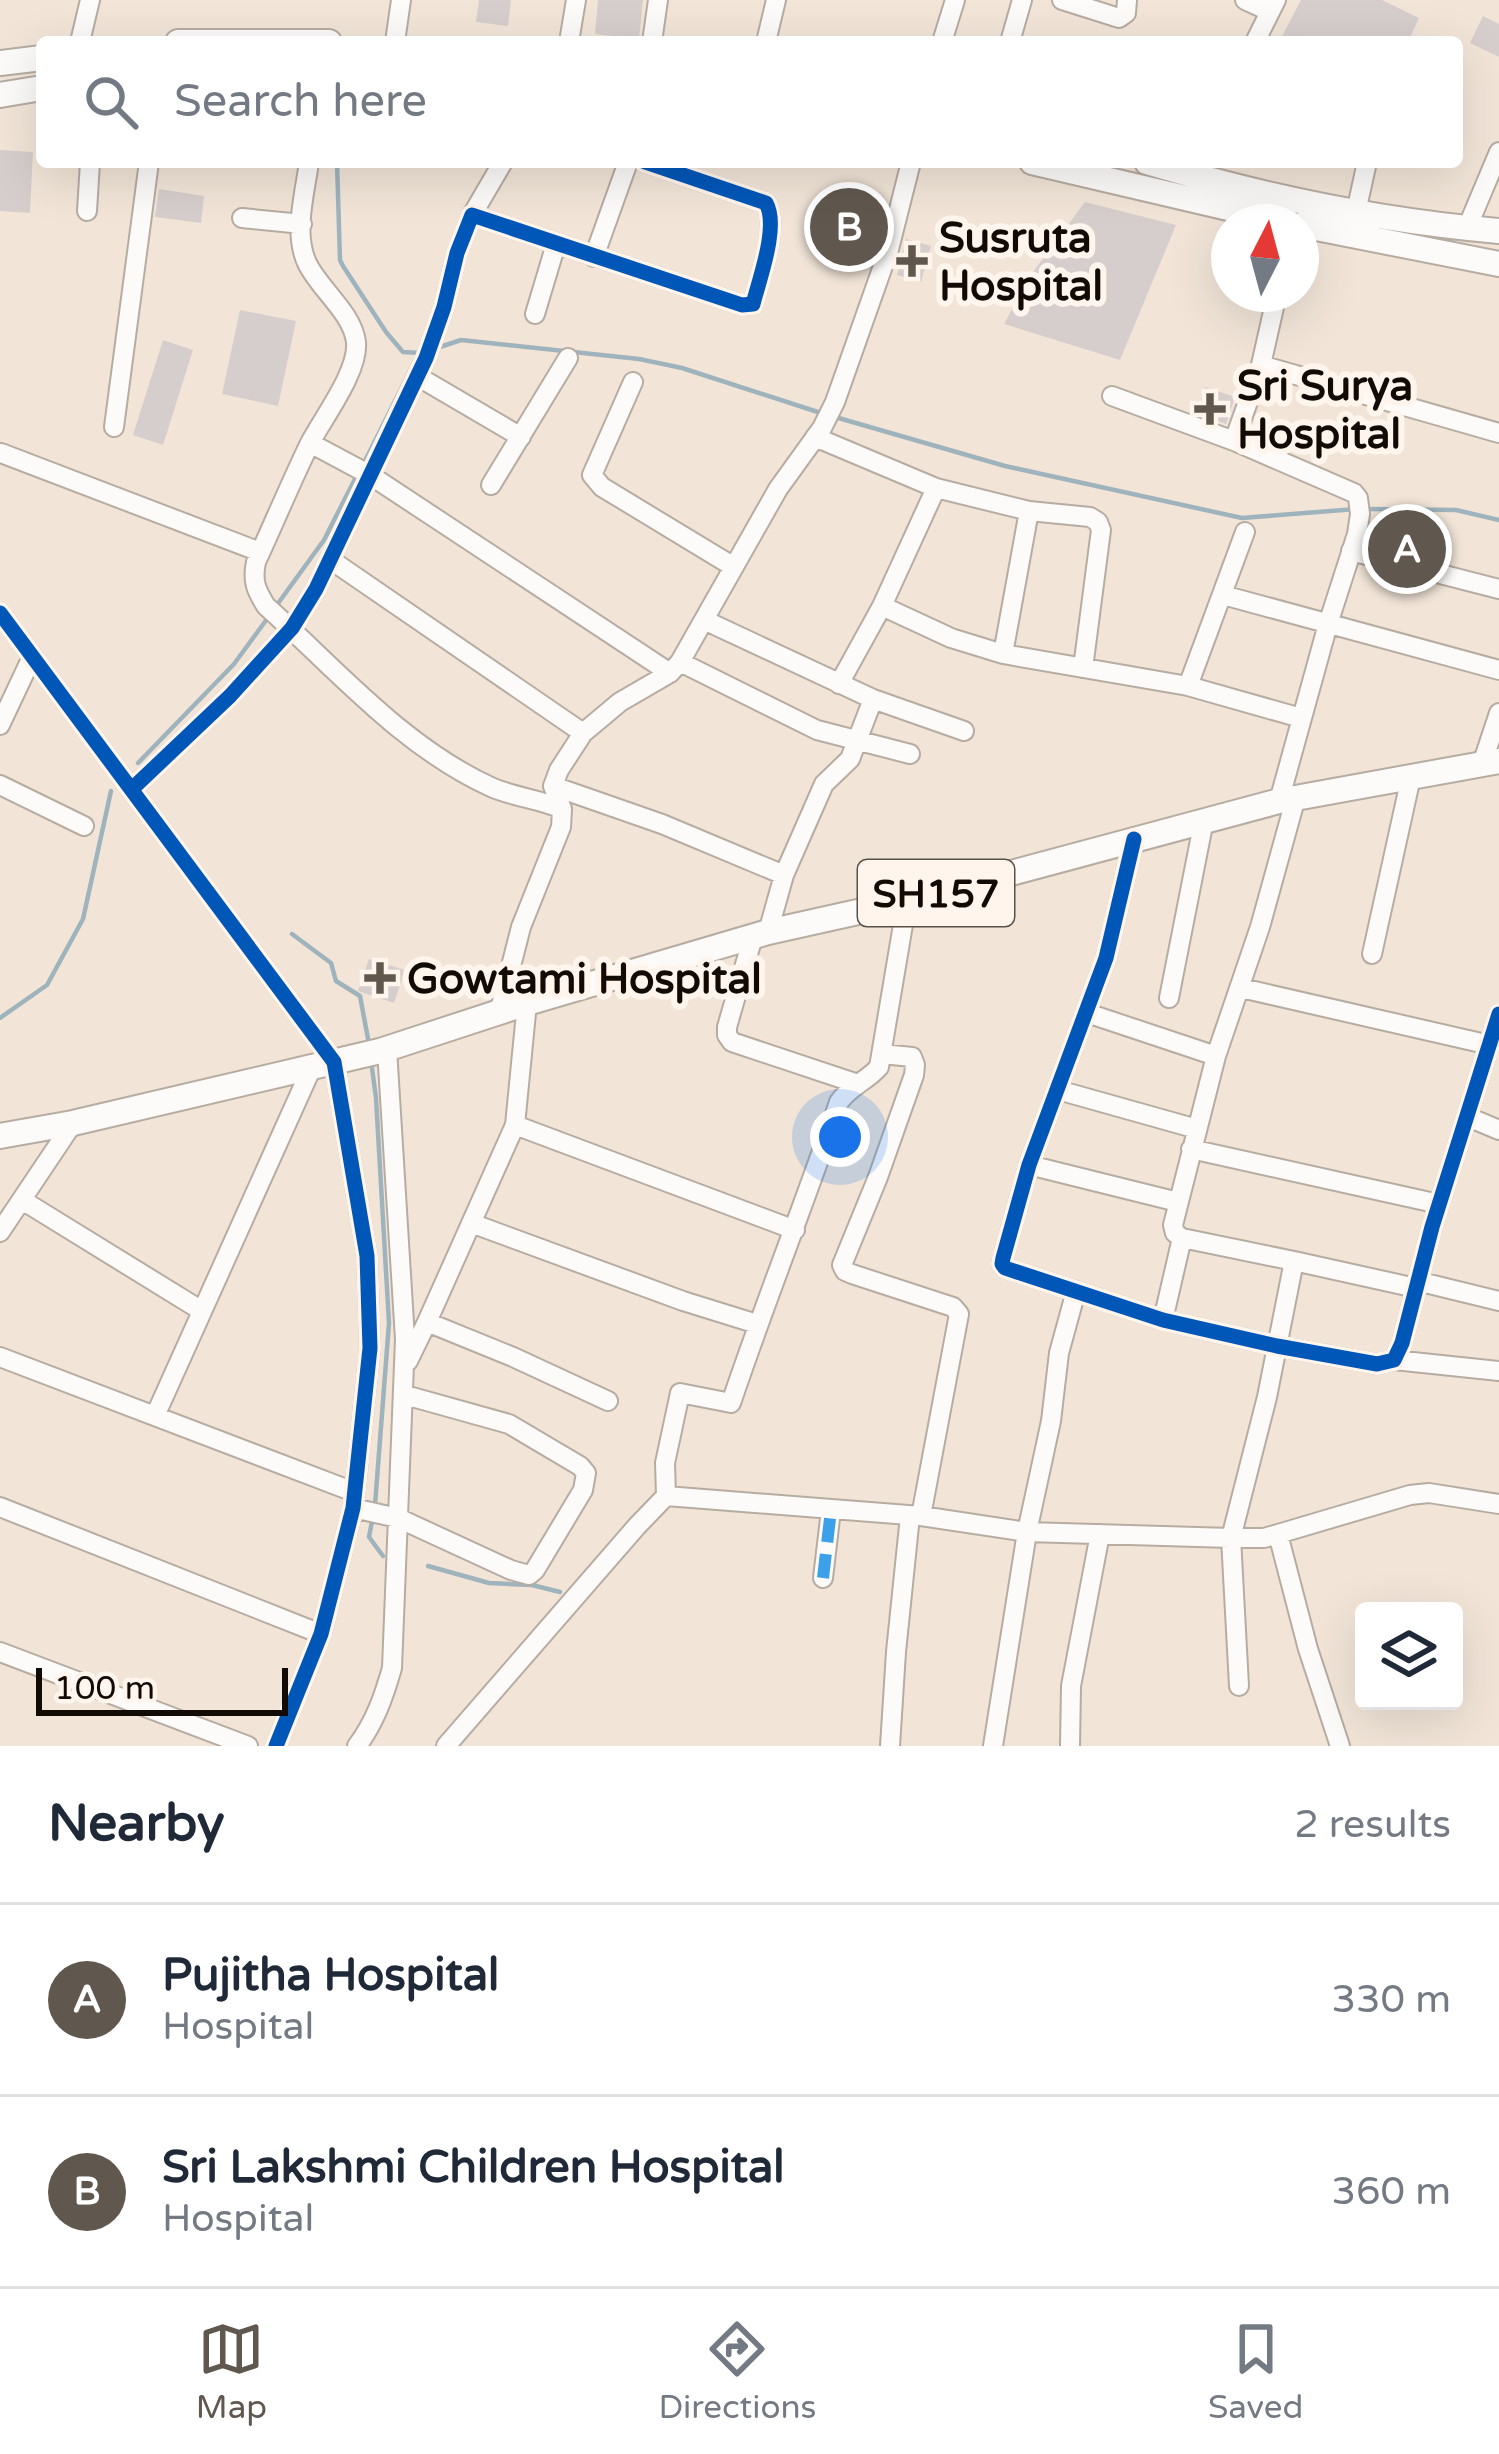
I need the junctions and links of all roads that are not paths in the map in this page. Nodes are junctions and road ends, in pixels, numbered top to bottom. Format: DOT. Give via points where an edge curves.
graph roads {
  1 [pos="90,0"];
  2 [pos="401,0"];
  3 [pos="576,0"];
  4 [pos="658,0"];
  5 [pos="776,0"];
  6 [pos="955,0"];
  7 [pos="1022,0"];
  8 [pos="1062,0"];
  9 [pos="1127,0"];
  10 [pos="1245,0"];
  11 [pos="1272,5"];
  12 [pos="81,36"];
  13 [pos="396,36"];
  14 [pos="570,36"];
  15 [pos="653,36"];
  16 [pos="767,36"];
  17 [pos="944,36"];
  18 [pos="1012,36"];
  19 [pos="1258,36"];
  20 [pos="36,59"];
  21 [pos="0,63"];
  22 [pos="36,89"];
  23 [pos="0,95"];
  24 [pos="1499,152"];
  25 [pos="90,168"];
  26 [pos="148,168"];
  27 [pos="308,168"];
  28 [pos="499,168"];
  29 [pos="626,168"];
  30 [pos="663,168"];
  31 [pos="909,168"];
  32 [pos="1058,168"];
  33 [pos="1366,168"];
  34 [pos="1209,171"];
  35 [pos="1211,204"];
  36 [pos="87,211"];
  37 [pos="1356,212"];
  38 [pos="472,215"];
  39 [pos="242,218"];
  40 [pos="302,224"];
  41 [pos="1319,229"];
  42 [pos="1467,229"];
  43 [pos="1499,231"];
  44 [pos="556,244"];
  45 [pos="594,257"];
  46 [pos="1499,264"];
  47 [pos="1273,312"];
  48 [pos="536,314"];
  49 [pos="568,358"];
  50 [pos="1261,365"];
  51 [pos="422,367"];
  52 [pos="633,382"];
  53 [pos="1112,397"];
  54 [pos="114,427"];
  55 [pos="818,433"];
  56 [pos="1499,433"];
  57 [pos="521,437"];
  58 [pos="1234,441"];
  59 [pos="310,443"];
  60 [pos="1,453"];
  61 [pos="370,475"];
  62 [pos="491,485"];
  63 [pos="935,488"];
  64 [pos="1029,511"];
  65 [pos="1245,532"];
  66 [pos="1352,550"];
  67 [pos="260,552"];
  68 [pos="331,560"];
  69 [pos="734,567"];
  70 [pos="1499,589"];
  71 [pos="1223,595"];
  72 [pos="882,606"];
  73 [pos="0,613"];
  74 [pos="704,620"];
  75 [pos="1328,624"];
  76 [pos="292,628"];
  77 [pos="1003,654"];
  78 [pos="32,657"];
  79 [pos="675,668"];
  80 [pos="1083,668"];
  81 [pos="1499,670"];
  82 [pos="839,684"];
  83 [pos="1188,686"];
  84 [pos="873,699"];
  85 [pos="1499,713"];
  86 [pos="1301,718"];
  87 [pos="0,725"];
  88 [pos="964,731"];
  89 [pos="583,733"];
  90 [pos="856,742"];
  91 [pos="910,754"];
  92 [pos="1491,763"];
  93 [pos="1411,777"];
  94 [pos="0,785"];
  95 [pos="554,786"];
  96 [pos="133,788"];
  97 [pos="1288,799"];
  98 [pos="562,809"];
  99 [pos="1204,820"];
  100 [pos="84,826"];
  101 [pos="1134,839"];
  102 [pos="784,875"];
  103 [pos="908,901"];
  104 [pos="760,935"];
  105 [pos="1372,954"];
  106 [pos="1241,988"];
  107 [pos="1169,998"];
  108 [pos="526,1003"];
  109 [pos="499,1013"];
  110 [pos="1087,1013"];
  111 [pos="1499,1018"];
  112 [pos="1490,1045"];
  113 [pos="383,1050"];
  114 [pos="883,1054"];
  115 [pos="1216,1056"];
  116 [pos="329,1063"];
  117 [pos="858,1084"];
  118 [pos="1058,1090"];
  119 [pos="1468,1117"];
  120 [pos="73,1123"];
  121 [pos="514,1125"];
  122 [pos="1197,1129"];
  123 [pos="1499,1130"];
  124 [pos="0,1136"];
  125 [pos="1191,1149"];
  126 [pos="1029,1165"];
  127 [pos="22,1200"];
  128 [pos="1178,1202"];
  129 [pos="1439,1204"];
  130 [pos="471,1223"];
  131 [pos="795,1230"];
  132 [pos="0,1232"];
  133 [pos="1182,1238"];
  134 [pos="1294,1262"];
  135 [pos="1417,1285"];
  136 [pos="1076,1292"];
  137 [pos="1499,1301"];
  138 [pos="202,1312"];
  139 [pos="1163,1320"];
  140 [pos="427,1322"];
  141 [pos="757,1324"];
  142 [pos="1277,1346"];
  143 [pos="370,1348"];
  144 [pos="405,1356"];
  145 [pos="0,1357"];
  146 [pos="1394,1360"];
  147 [pos="1499,1371"];
  148 [pos="405,1395"];
  149 [pos="608,1401"];
  150 [pos="155,1416"];
  151 [pos="666,1496"];
  152 [pos="354,1500"];
  153 [pos="1499,1504"];
  154 [pos="0,1507"];
  155 [pos="830,1510"];
  156 [pos="916,1516"];
  157 [pos="398,1518"];
  158 [pos="1028,1532"];
  159 [pos="1100,1534"];
  160 [pos="1279,1534"];
  161 [pos="1231,1538"];
  162 [pos="823,1578"];
  163 [pos="322,1634"];
  164 [pos="0,1652"];
  165 [pos="1239,1686"];
  166 [pos="284,1743"];
  167 [pos="248,1746"];
  168 [pos="357,1746"];
  169 [pos="446,1746"];
  170 [pos="890,1746"];
  171 [pos="993,1746"];
  172 [pos="1070,1746"];
  173 [pos="1340,1746"];
  1 -- 12 [label="street"];
  2 -- 13 [label="street"];
  3 -- 14 [label="street"];
  4 -- 15 [label="street"];
  5 -- 16 [label="street"];
  6 -- 17 [label="street"];
  7 -- 18 [label="street"];
  8 -- 9 [label="street" via="1119,18"];
  10 -- 11 [label="street"];
  11 -- 19 [label="street"];
  20 -- 21 [label="main road"];
  22 -- 23 [label="main road"];
  24 -- 42 [label="street"];
  25 -- 36 [label="street"];
  26 -- 54 [label="street"];
  27 -- 40 [label="street"];
  28 -- 38 [label="street"];
  29 -- 45 [label="street"];
  30 -- 45 [label="street" via="766,203 771,228 753,304"];
  31 -- 55 [label="street" via="889,249"];
  32 -- 35 [label="main road"];
  33 -- 37 [label="street"];
  34 -- 37 [label="main road"];
  37 -- 42 [label="main road"];
  38 -- 44 [label="street"];
  38 -- 51 [label="street"];
  39 -- 40 [label="street"];
  40 -- 59 [label="street" via="309,267 356,341 349,372"];
  41 -- 46 [label="main road"];
  42 -- 43 [label="main road"];
  44 -- 45 [label="street"];
  44 -- 48 [label="street"];
  47 -- 50 [label="street"];
  49 -- 57 [label="street"];
  50 -- 56 [label="street"];
  50 -- 58 [label="street"];
  51 -- 57 [label="street"];
  51 -- 61 [label="street"];
  52 -- 69 [label="street" via="592,475"];
  53 -- 58 [label="street"];
  55 -- 63 [label="street"];
  55 -- 69 [label="street"];
  57 -- 62 [label="street"];
  58 -- 66 [label="street" via="1354,493"];
  59 -- 61 [label="street"];
  59 -- 67 [label="street"];
  60 -- 67 [label="street"];
  61 -- 68 [label="street"];
  61 -- 79 [label="street"];
  63 -- 64 [label="street"];
  63 -- 72 [label="street"];
  64 -- 77 [label="street"];
  64 -- 80 [label="street" via="1090,517 1101,530"];
  65 -- 71 [label="street"];
  66 -- 70 [label="street"];
  66 -- 75 [label="street"];
  67 -- 76 [label="street" via="255,589"];
  68 -- 76 [label="street"];
  68 -- 89 [label="street"];
  69 -- 74 [label="street"];
  71 -- 75 [label="street"];
  71 -- 83 [label="street"];
  72 -- 77 [label="street"];
  72 -- 82 [label="street"];
  73 -- 78 [label="street"];
  74 -- 79 [label="street"];
  74 -- 82 [label="street"];
  75 -- 81 [label="street"];
  75 -- 86 [label="street"];
  76 -- 96 [label="street"];
  76 -- 98 [label="street" via="439,757 493,789"];
  77 -- 80 [label="street"];
  78 -- 87 [label="street"];
  78 -- 96 [label="street"];
  79 -- 89 [label="street"];
  79 -- 90 [label="street"];
  80 -- 83 [label="street"];
  82 -- 84 [label="street"];
  83 -- 86 [label="street"];
  84 -- 88 [label="street"];
  84 -- 90 [label="street"];
  85 -- 92 [label="street"];
  86 -- 97 [label="street"];
  89 -- 95 [label="street"];
  90 -- 91 [label="street"];
  90 -- 102 [label="street" via="824,784"];
  92 -- 93 [label="main road, SH157"];
  93 -- 97 [label="main road, SH157"];
  93 -- 105 [label="street"];
  94 -- 100 [label="street"];
  95 -- 98 [label="street"];
  95 -- 102 [label="street"];
  96 -- 116 [label="street"];
  97 -- 99 [label="main road, SH157"];
  97 -- 106 [label="street"];
  98 -- 109 [label="street"];
  99 -- 101 [label="main road, SH157"];
  99 -- 107 [label="street"];
  101 -- 103 [label="main road, SH157"];
  101 -- 110 [label="street"];
  102 -- 104 [label="street"];
  103 -- 104 [label="main road, SH157"];
  103 -- 114 [label="street"];
  104 -- 108 [label="main road, SH157"];
  104 -- 117 [label="street" via="727,1027 732,1042"];
  106 -- 112 [label="street"];
  106 -- 115 [label="street"];
  108 -- 109 [label="main road, SH157"];
  108 -- 121 [label="street"];
  109 -- 113 [label="main road, SH157"];
  110 -- 115 [label="street"];
  110 -- 118 [label="street"];
  111 -- 112 [label="street"];
  112 -- 119 [label="street"];
  113 -- 116 [label="main road, SH157"];
  113 -- 144 [label="street"];
  114 -- 117 [label="street"];
  114 -- 156 [label="street" via="912,1057 914,1075 842,1264 959,1314"];
  115 -- 122 [label="street"];
  116 -- 120 [label="main road, SH157"];
  116 -- 138 [label="street"];
  116 -- 143 [label="street" via="368,1256"];
  117 -- 131 [label="street" via="839,1102"];
  118 -- 122 [label="street"];
  118 -- 126 [label="street"];
  119 -- 123 [label="street"];
  119 -- 129 [label="street"];
  120 -- 124 [label="main road, SH157"];
  120 -- 127 [label="street"];
  121 -- 130 [label="street"];
  121 -- 131 [label="street"];
  122 -- 125 [label="street"];
  125 -- 128 [label="street"];
  125 -- 129 [label="street"];
  126 -- 128 [label="street"];
  126 -- 136 [label="street" via="1002,1264"];
  127 -- 132 [label="street"];
  127 -- 138 [label="street"];
  128 -- 133 [label="street" via="1173,1226"];
  129 -- 135 [label="street"];
  130 -- 140 [label="street"];
  130 -- 141 [label="street"];
  131 -- 141 [label="street"];
  133 -- 134 [label="street"];
  133 -- 139 [label="street"];
  134 -- 135 [label="street"];
  134 -- 142 [label="street"];
  135 -- 137 [label="street"];
  135 -- 146 [label="street"];
  136 -- 139 [label="street"];
  136 -- 158 [label="street"];
  138 -- 150 [label="street"];
  139 -- 142 [label="street"];
  140 -- 144 [label="street"];
  140 -- 149 [label="street"];
  141 -- 151 [label="street" via="731,1403 680,1393"];
  142 -- 146 [label="street"];
  142 -- 161 [label="street"];
  143 -- 144 [label="street"];
  143 -- 152 [label="street"];
  144 -- 148 [label="street"];
  145 -- 150 [label="street"];
  146 -- 147 [label="street"];
  148 -- 157 [label="street"];
  148 -- 157 [label="street" via="519,1428 580,1466 586,1481 529,1574"];
  150 -- 152 [label="street"];
  151 -- 155 [label="street"];
  151 -- 169 [label="street"];
  152 -- 157 [label="street"];
  152 -- 163 [label="street"];
  153 -- 160 [label="street" via="1429,1492"];
  154 -- 163 [label="street"];
  155 -- 156 [label="street"];
  155 -- 162 [label="street"];
  156 -- 158 [label="street"];
  156 -- 170 [label="street"];
  157 -- 168 [label="street" via="392,1667"];
  158 -- 159 [label="street"];
  158 -- 171 [label="street"];
  159 -- 161 [label="street"];
  159 -- 172 [label="street" via="1071,1686"];
  160 -- 161 [label="street"];
  160 -- 173 [label="street"];
  161 -- 165 [label="street"];
  163 -- 166 [label="street"];
  164 -- 167 [label="street"];
}
